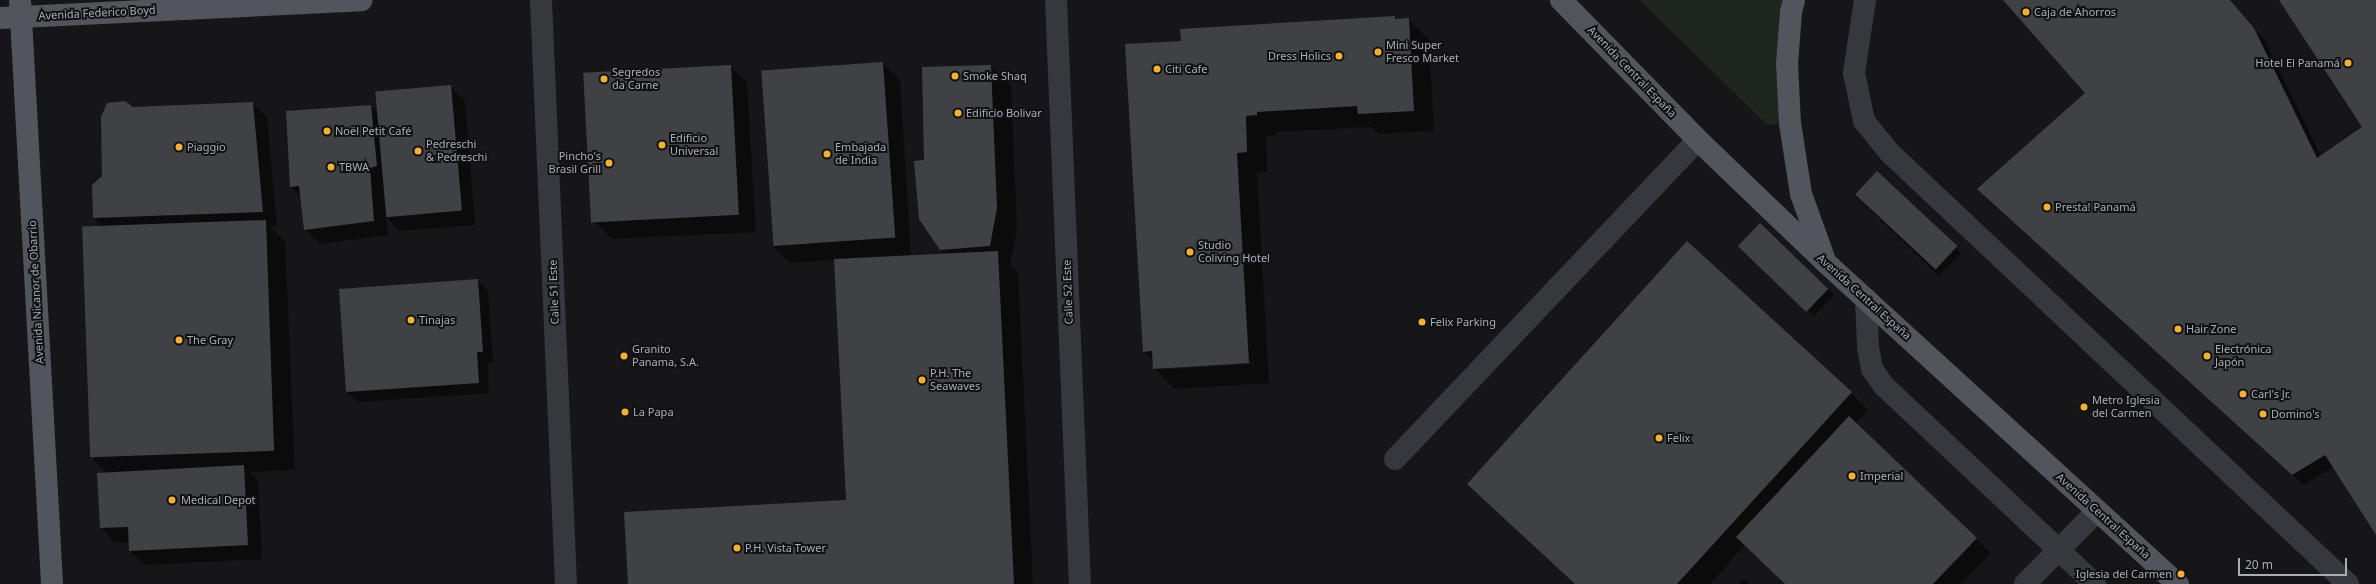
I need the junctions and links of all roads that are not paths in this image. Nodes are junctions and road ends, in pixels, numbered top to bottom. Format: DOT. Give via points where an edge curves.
graph roads {
  1 [pos="362,0"];
  2 [pos="541,0"];
  3 [pos="1056,0"];
  4 [pos="1561,0"];
  5 [pos="1794,0"];
  6 [pos="1865,0"];
  7 [pos="13,12"];
  8 [pos="1698,140"];
  9 [pos="1825,262"];
  10 [pos="1866,299"];
  11 [pos="1395,459"];
  12 [pos="2097,511"];
  13 [pos="2059,550"];
  14 [pos="52,584"];
  15 [pos="566,584"];
  16 [pos="1080,584"];
  17 [pos="2025,584"];
  18 [pos="2095,584"];
  19 [pos="2178,584"];
  20 [pos="2348,584"];
  1 -- 7 [label="main road, Avenida Federico Boyd"];
  2 -- 15 [label="street, Calle 51 Este"];
  3 -- 16 [label="street, Calle 52 Este"];
  4 -- 8 [label="main road, Avenida Central España"];
  5 -- 9 [label="main road" via="1787,64 1790,123 1801,194"];
  6 -- 20 [label="street" via="1854,73 1864,121 1890,153"];
  7 -- 14 [label="main road, Avenida Nicanor de Obarrio"];
  8 -- 9 [label="main road, Avenida Central España"];
  8 -- 11 [label="street"];
  9 -- 10 [label="main road, Avenida Central España"];
  10 -- 12 [label="main road, Avenida Central España"];
  10 -- 13 [label="street" via="1868,348 1872,369 1883,385"];
  12 -- 13 [label="street"];
  12 -- 19 [label="main road, Avenida Central España"];
  13 -- 17 [label="street"];
  13 -- 18 [label="street"];
}
